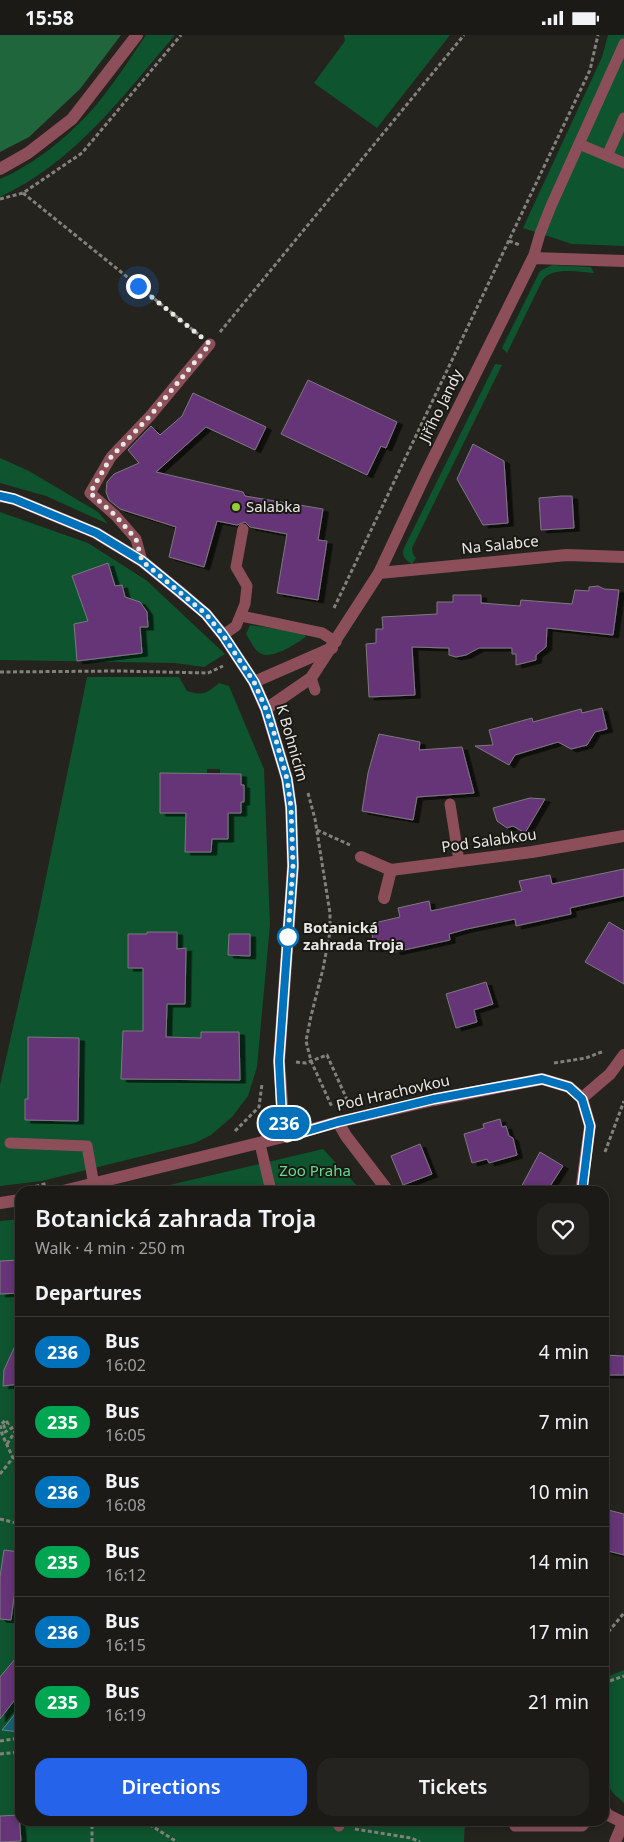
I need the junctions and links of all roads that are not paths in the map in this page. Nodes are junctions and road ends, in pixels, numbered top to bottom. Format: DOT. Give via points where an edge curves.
graph roads {
  1 [pos="137,35"];
  2 [pos="624,44"];
  3 [pos="624,118"];
  4 [pos="579,144"];
  5 [pos="607,156"];
  6 [pos="624,163"];
  7 [pos="0,169"];
  8 [pos="533,258"];
  9 [pos="624,261"];
  10 [pos="210,344"];
  11 [pos="0,496"];
  12 [pos="242,529"];
  13 [pos="624,557"];
  14 [pos="142,561"];
  15 [pos="379,573"];
  16 [pos="241,616"];
  17 [pos="223,635"];
  18 [pos="334,645"];
  19 [pos="254,682"];
  20 [pos="266,709"];
  21 [pos="450,805"];
  22 [pos="624,836"];
  23 [pos="361,857"];
  24 [pos="459,861"];
  25 [pos="391,870"];
  26 [pos="384,899"];
  27 [pos="624,1055"];
  28 [pos="582,1099"];
  29 [pos="338,1122"];
  30 [pos="287,1137"];
  31 [pos="10,1143"];
  32 [pos="260,1144"];
  33 [pos="94,1185"];
  34 [pos="89,1186"];
  35 [pos="270,1186"];
  36 [pos="384,1186"];
  37 [pos="583,1186"];
  38 [pos="15,1201"];
  39 [pos="0,1203"];
  40 [pos="609,1816"];
  41 [pos="624,1823"];
  42 [pos="515,1826"];
  43 [pos="582,1826"];
  44 [pos="615,1842"];
  1 -- 7 [label="street" via="72,119 28,153"];
  2 -- 4 [label="lane"];
  3 -- 5 [label="lane"];
  4 -- 5 [label="lane"];
  4 -- 8 [label="lane" via="543,225"];
  5 -- 6 [label="lane"];
  8 -- 9 [label="street"];
  8 -- 15 [label="street, Jiřího Jandy"];
  10 -- 14 [label="lane" via="111,457 90,493 136,539"];
  11 -- 14 [label="street, K Bohnicím" via="96,533"];
  12 -- 16 [label="lane" via="236,567 247,586"];
  13 -- 15 [label="street, Na Salabce" via="567,555"];
  14 -- 17 [label="street, K Bohnicím" via="206,614"];
  15 -- 18 [label="street, Jiřího Jandy"];
  16 -- 17 [label="lane" via="236,626"];
  16 -- 18 [label="lane" via="322,633"];
  17 -- 19 [label="street, K Bohnicím"];
  18 -- 19 [label="street"];
  18 -- 20 [label="street, Jiřího Jandy" via="313,684"];
  19 -- 20 [label="street, K Bohnicím"];
  20 -- 30 [label="street, K Bohnicím" via="287,779 291,807 293,866 279,1061 282,1117"];
  21 -- 24 [label="lane"];
  22 -- 24 [label="street, Pod Salabkou"];
  23 -- 25 [label="street"];
  24 -- 25 [label="street, Pod Salabkou"];
  25 -- 26 [label="street"];
  27 -- 28 [label="street" via="610,1074"];
  28 -- 29 [label="street, Pod Hrachovkou" via="569,1087 542,1079 434,1099"];
  28 -- 37 [label="street" via="590,1126"];
  29 -- 30 [label="street, Pod Hrachovkou"];
  29 -- 36 [label="street"];
  30 -- 32 [label="street, Pod Hrachovkou"];
  31 -- 33 [label="lane" via="87,1146"];
  32 -- 33 [label="street, Pod Hrachovkou"];
  32 -- 35 [label="lane"];
  33 -- 34 [label="street, Pod Hrachovkou"];
  38 -- 39 [label="street"];
  40 -- 41 [label="street"];
  41 -- 44 [label="street"];
  42 -- 43 [label="lane"];
}
